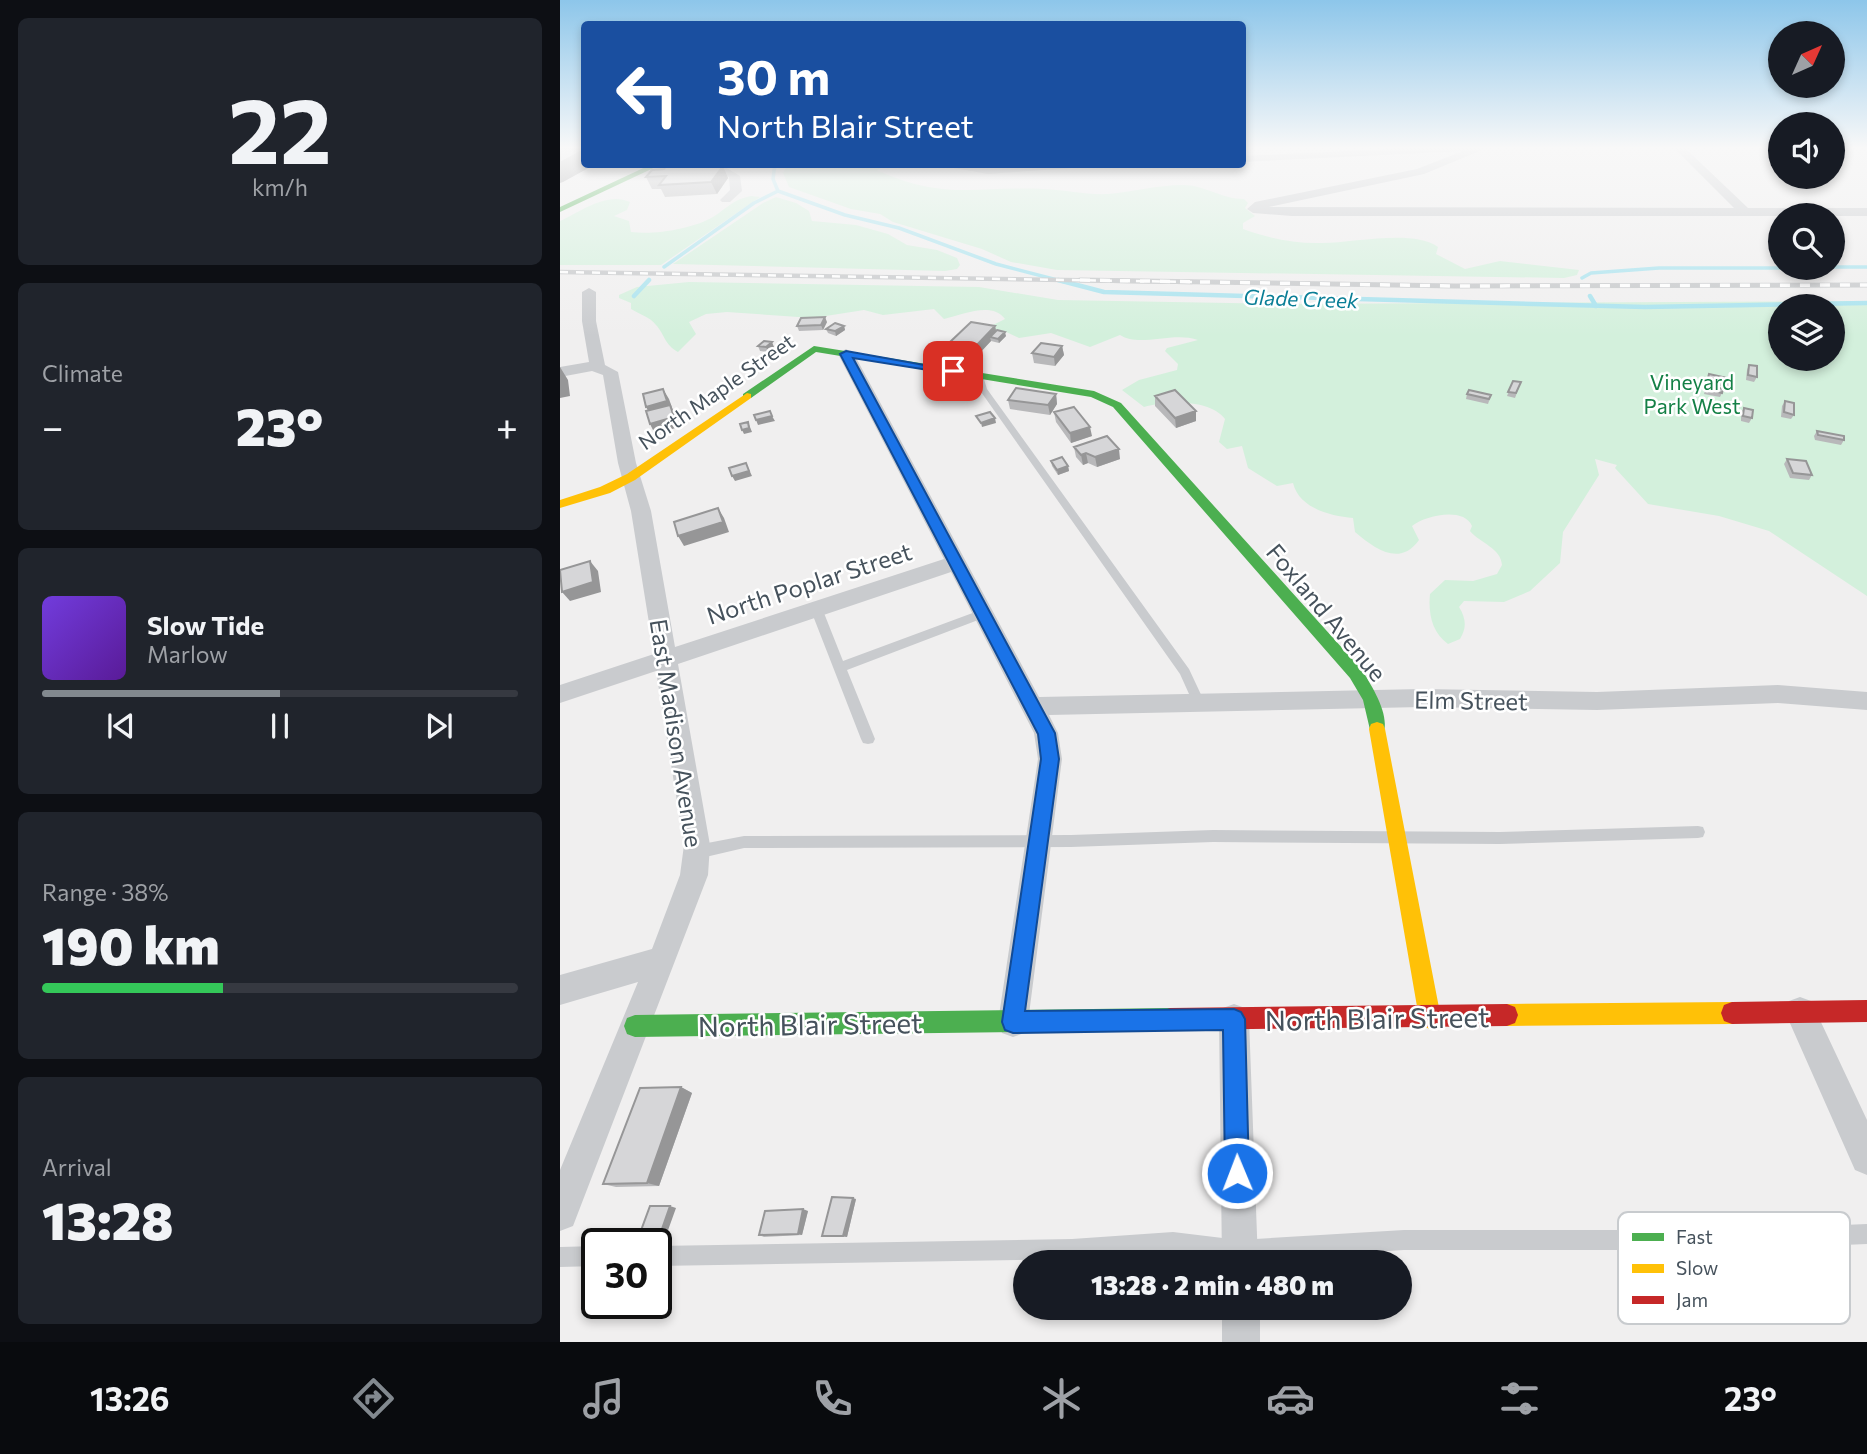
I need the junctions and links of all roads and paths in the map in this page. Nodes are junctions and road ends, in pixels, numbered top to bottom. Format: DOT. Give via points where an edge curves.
graph roads {
  1 [pos="1255,211"];
  2 [pos="1745,212"];
  3 [pos="1867,212"];
  4 [pos="589,292"];
  5 [pos="846,354"];
  6 [pos="598,367"];
  7 [pos="560,372"];
  8 [pos="979,376"];
  9 [pos="1117,405"];
  10 [pos="631,477"];
  11 [pos="560,504"];
  12 [pos="954,563"];
  13 [pos="816,608"];
  14 [pos="982,614"];
  15 [pos="667,659"];
  16 [pos="841,667"];
  17 [pos="560,694"];
  18 [pos="1371,699"];
  19 [pos="1198,701"];
  20 [pos="1867,702"];
  21 [pos="1032,707"];
  22 [pos="868,739"];
  23 [pos="1698,832"];
  24 [pos="1399,838"];
  25 [pos="1039,841"];
  26 [pos="696,852"];
  27 [pos="661,961"];
  28 [pos="560,990"];
  29 [pos="1867,1010"];
  30 [pos="1800,1012"];
  31 [pos="1430,1018"];
  32 [pos="1234,1019"];
  33 [pos="1013,1022"];
  34 [pos="635,1026"];
  35 [pos="1867,1158"];
  36 [pos="560,1213"];
  37 [pos="1618,1240"];
  38 [pos="1211,1250"];
  39 [pos="1239,1250"];
  40 [pos="1301,1250"];
  41 [pos="581,1256"];
  42 [pos="672,1256"];
  43 [pos="560,1257"];
  44 [pos="1241,1320"];
  45 [pos="1241,1342"];
  1 -- 2 [label="street"];
  2 -- 3 [label="street"];
  4 -- 6 [label="street"];
  5 -- 8 [label="street, North Maple Street"];
  5 -- 10 [label="street, North Maple Street" via="814,349"];
  5 -- 12 [label="street"];
  6 -- 7 [label="street"];
  6 -- 10 [label="street, East Madison Avenue" via="610,372"];
  8 -- 9 [label="street, North Maple Street" via="1094,394"];
  8 -- 19 [label="lane" via="983,389 1185,672"];
  9 -- 18 [label="street, Foxland Avenue" via="1356,674"];
  10 -- 11 [label="street, North Maple Street"];
  10 -- 15 [label="street, East Madison Avenue"];
  12 -- 13 [label="street, North Poplar Street"];
  12 -- 14 [label="street"];
  13 -- 15 [label="street, North Poplar Street"];
  13 -- 16 [label="lane"];
  14 -- 16 [label="lane"];
  14 -- 21 [label="street"];
  15 -- 17 [label="street, North Poplar Street"];
  15 -- 26 [label="street, East Madison Avenue"];
  16 -- 22 [label="lane"];
  18 -- 19 [label="street, Elm Street"];
  18 -- 20 [label="street, Elm Street" via="1597,701 1779,694"];
  18 -- 24 [label="street, Foxland Avenue"];
  19 -- 21 [label="street, Elm Street"];
  21 -- 25 [label="street" via="1050,751"];
  23 -- 24 [label="lane"];
  24 -- 25 [label="lane" via="1213,836"];
  24 -- 31 [label="street, Foxland Avenue"];
  25 -- 26 [label="lane" via="744,842"];
  25 -- 33 [label="street"];
  26 -- 27 [label="street, East Madison Avenue" via="690,888"];
  27 -- 28 [label="street"];
  27 -- 34 [label="street, East Madison Avenue"];
  29 -- 30 [label="street, North Blair Street"];
  30 -- 31 [label="street, North Blair Street"];
  30 -- 35 [label="street"];
  31 -- 32 [label="street, North Blair Street"];
  32 -- 33 [label="street, North Blair Street"];
  32 -- 39 [label="street"];
  33 -- 34 [label="street, North Blair Street"];
  34 -- 36 [label="street, East Madison Avenue"];
  37 -- 40 [label="lane" via="1404,1240"];
  38 -- 42 [label="lane" via="1173,1242 1072,1249"];
  41 -- 43 [label="lane"];
  44 -- 45 [label="street"];
}
